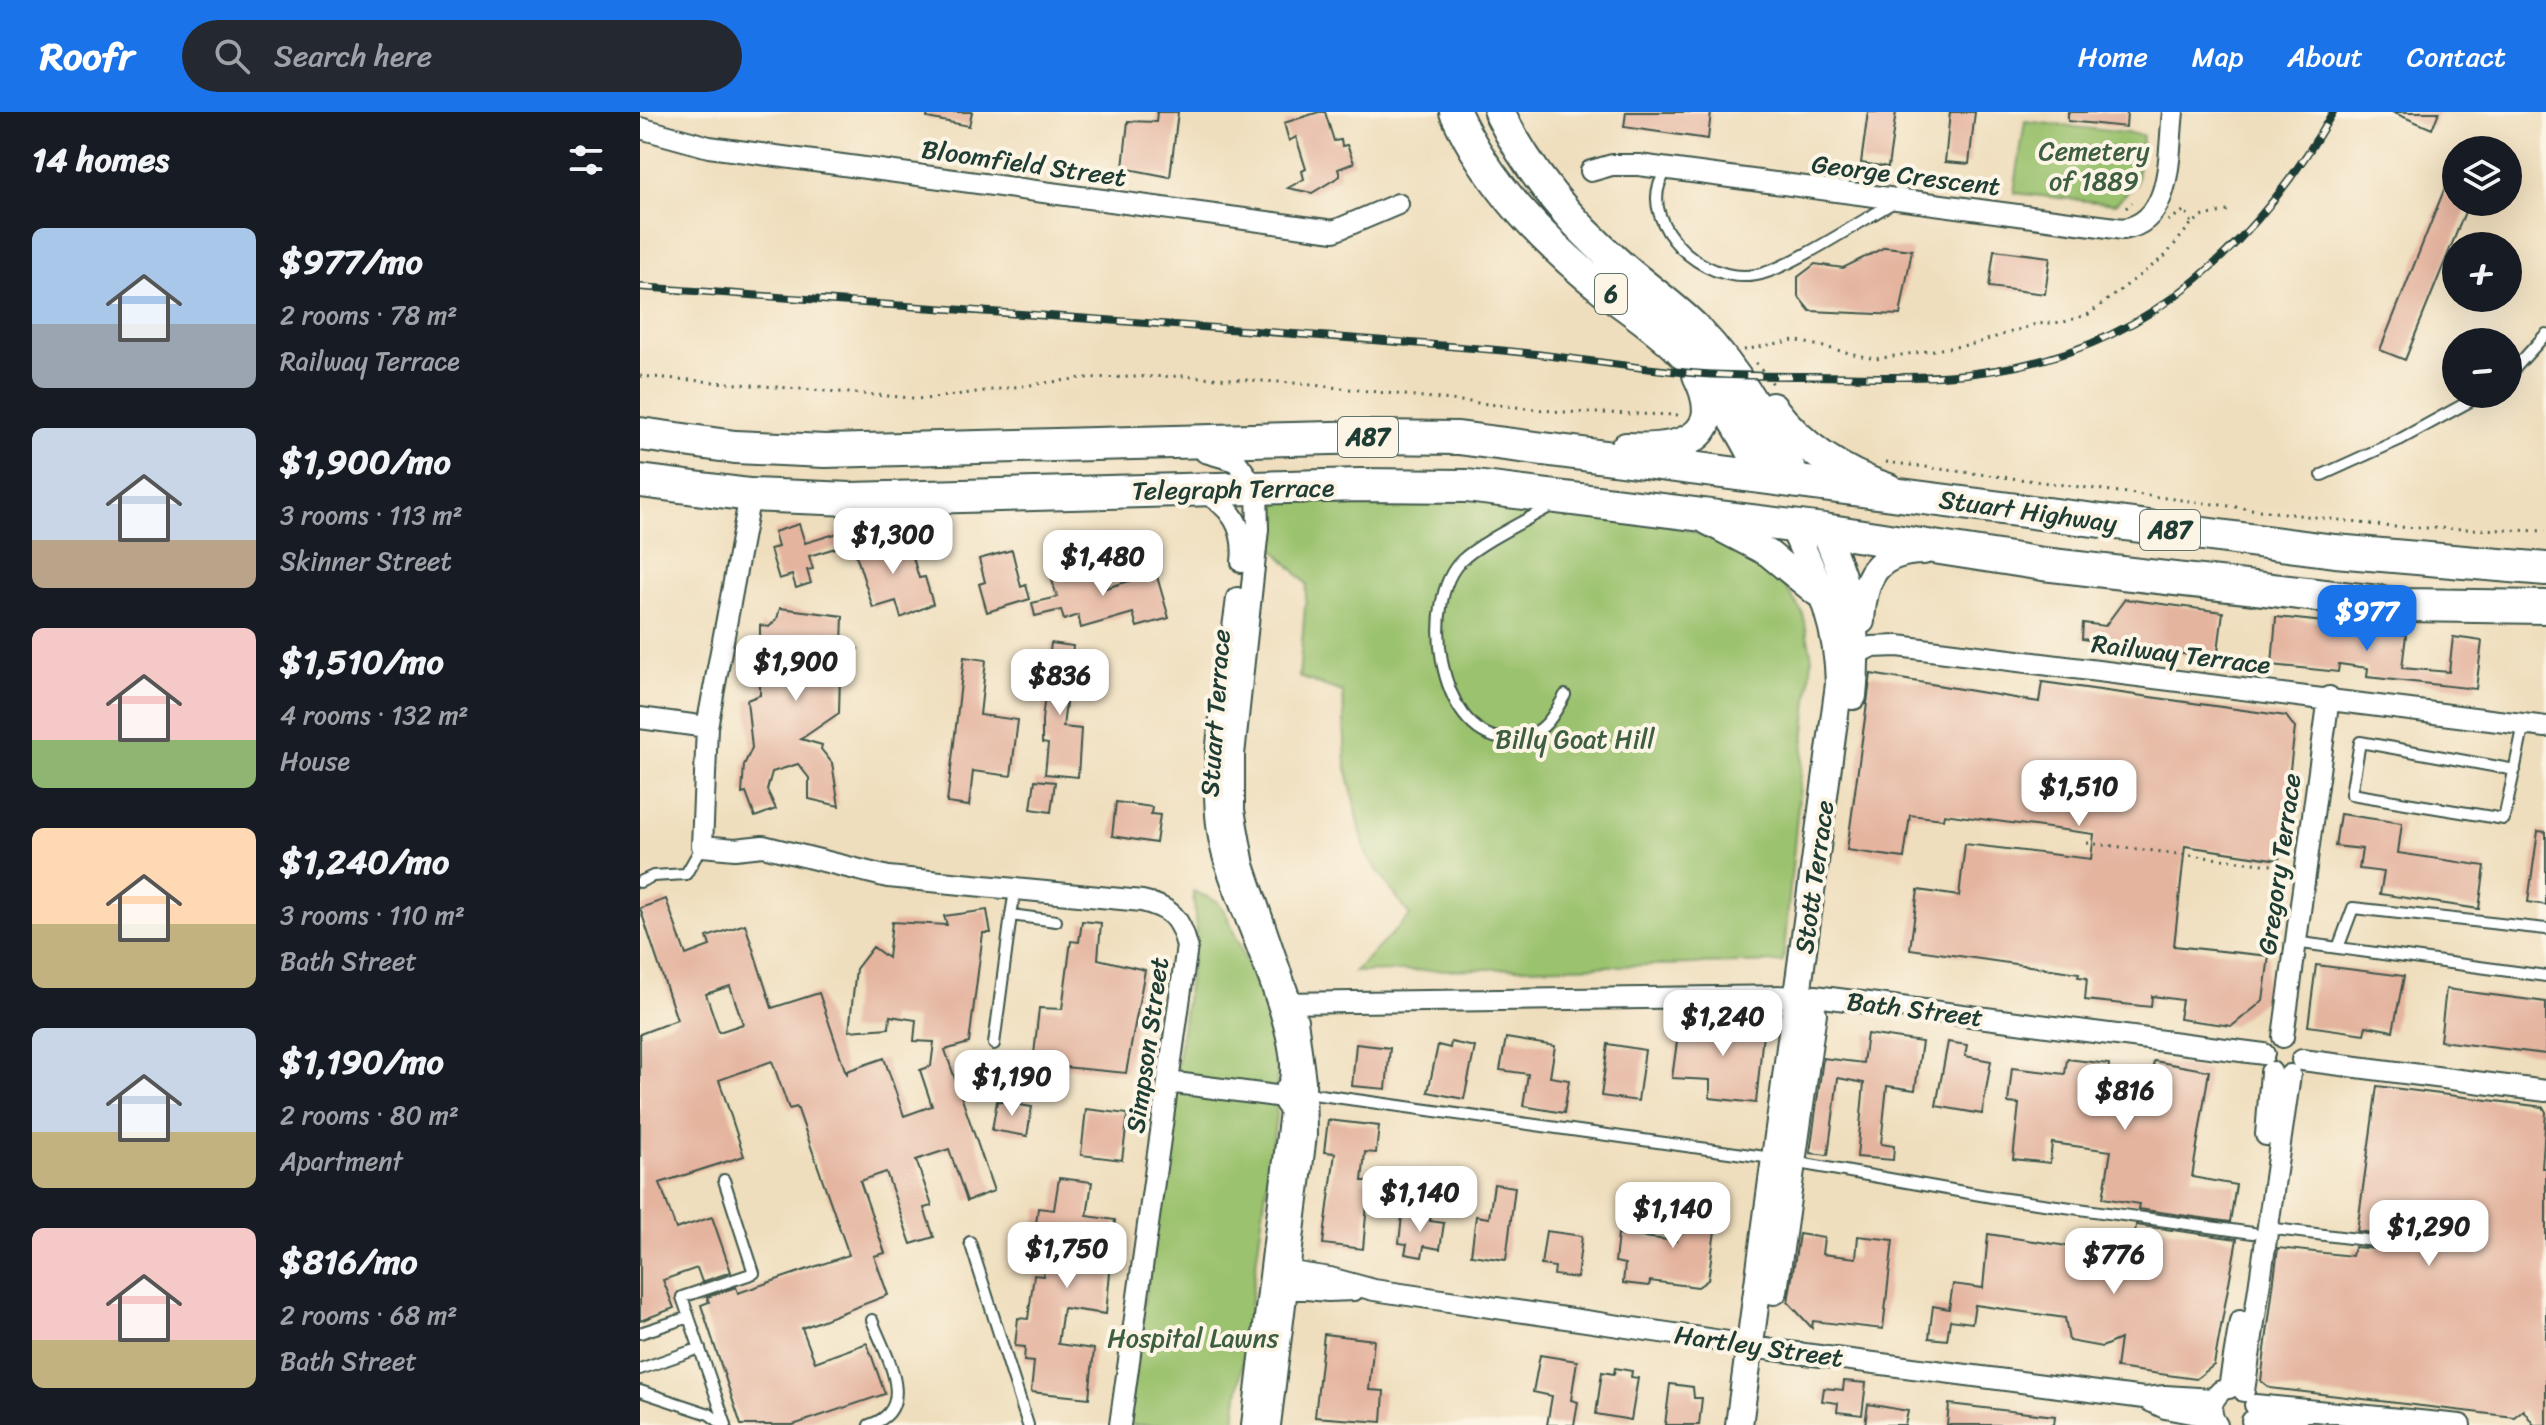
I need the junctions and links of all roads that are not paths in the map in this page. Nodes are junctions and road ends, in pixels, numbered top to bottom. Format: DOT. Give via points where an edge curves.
graph roads {
  1 [pos="1455,112"];
  2 [pos="1499,112"];
  3 [pos="2173,112"];
  4 [pos="640,128"];
  5 [pos="1667,170"];
  6 [pos="1591,171"];
  7 [pos="1898,200"];
  8 [pos="1398,204"];
  9 [pos="2546,334"];
  10 [pos="1689,340"];
  11 [pos="2522,361"];
  12 [pos="2457,408"];
  13 [pos="640,434"];
  14 [pos="1488,441"];
  15 [pos="969,449"];
  16 [pos="2322,475"];
  17 [pos="1781,478"];
  18 [pos="640,481"];
  19 [pos="1198,489"];
  20 [pos="1257,490"];
  21 [pos="1904,494"];
  22 [pos="750,495"];
  23 [pos="1567,497"];
  24 [pos="1693,515"];
  25 [pos="1808,528"];
  26 [pos="1958,550"];
  27 [pos="2546,569"];
  28 [pos="2546,607"];
  29 [pos="1829,608"];
  30 [pos="1858,653"];
  31 [pos="1565,695"];
  32 [pos="2329,697"];
  33 [pos="640,718"];
  34 [pos="2524,724"];
  35 [pos="707,727"];
  36 [pos="2546,727"];
  37 [pos="2515,770"];
  38 [pos="702,846"];
  39 [pos="640,882"];
  40 [pos="1015,891"];
  41 [pos="1011,915"];
  42 [pos="1056,921"];
  43 [pos="2546,929"];
  44 [pos="2293,941"];
  45 [pos="2338,948"];
  46 [pos="2546,976"];
  47 [pos="1807,996"];
  48 [pos="1288,1013"];
  49 [pos="2283,1037"];
  50 [pos="994,1044"];
  51 [pos="2282,1065"];
  52 [pos="1168,1082"];
  53 [pos="2546,1091"];
  54 [pos="1281,1097"];
  55 [pos="1306,1097"];
  56 [pos="1783,1160"];
  57 [pos="724,1180"];
  58 [pos="2267,1230"];
  59 [pos="2374,1241"];
  60 [pos="970,1242"];
  61 [pos="1280,1278"];
  62 [pos="689,1317"];
  63 [pos="872,1320"];
  64 [pos="640,1333"];
  65 [pos="1757,1347"];
  66 [pos="700,1348"];
  67 [pos="640,1369"];
  68 [pos="640,1391"];
  69 [pos="2234,1409"];
  70 [pos="725,1425"];
  71 [pos="869,1425"];
  72 [pos="1028,1425"];
  73 [pos="1120,1425"];
  74 [pos="1252,1425"];
  75 [pos="1270,1425"];
  76 [pos="1739,1425"];
  77 [pos="1756,1425"];
  78 [pos="2297,1425"];
  79 [pos="2460,1425"];
  1 -- 10 [label="main road, 6" via="1484,165 1528,221 1579,269"];
  2 -- 10 [label="main road, 6" via="1552,196"];
  3 -- 7 [label="street, George Crescent" via="2159,206 2132,228"];
  4 -- 8 [label="street, Bloomfield Street" via="709,147 1334,231"];
  5 -- 6 [label="street, George Crescent" via="1622,164"];
  5 -- 7 [label="street, George Crescent"];
  5 -- 7 [label="lane" via="1657,190 1667,231 1699,263 1737,276 1770,272"];
  9 -- 11 [label="lane"];
  10 -- 14 [label="main road" via="1707,413 1703,427 1681,445 1656,450"];
  10 -- 17 [label="main road, 6" via="1724,402"];
  10 -- 21 [label="main road" via="1715,339 1809,449"];
  12 -- 16 [label="lane"];
  13 -- 15 [label="highway, Telegraph Terrace / A87" via="735,447"];
  14 -- 15 [label="highway, Telegraph Terrace / A87" via="1372,437"];
  14 -- 17 [label="highway, Telegraph Terrace / A87"];
  15 -- 20 [label="street" via="1216,453 1245,469"];
  17 -- 21 [label="highway, Stuart Highway / A87"];
  17 -- 25 [label="highway, 6"];
  18 -- 22 [label="highway, Telegraph Terrace / A87"];
  19 -- 20 [label="highway, Telegraph Terrace / A87"];
  19 -- 22 [label="highway, Telegraph Terrace / A87" via="851,499"];
  19 -- 48 [label="street, Stuart Terrace" via="1228,510 1243,537 1215,811 1224,860"];
  20 -- 23 [label="highway, Telegraph Terrace / A87" via="1418,485"];
  20 -- 48 [label="street, Stuart Terrace" via="1234,810 1244,865"];
  21 -- 27 [label="highway, Stuart Highway / A87" via="2335,551"];
  22 -- 35 [label="street"];
  23 -- 24 [label="highway, Telegraph Terrace / A87"];
  23 -- 31 [label="lane" via="1462,560 1447,580 1440,606 1450,693 1460,715 1475,729 1515,740 1543,727"];
  24 -- 25 [label="highway, Telegraph Terrace / A87"];
  24 -- 29 [label="main road" via="1768,553 1808,582"];
  25 -- 26 [label="highway, Stuart Highway / A87"];
  25 -- 29 [label="main road, Stott Terrace"];
  25 -- 30 [label="main road, Stott Terrace" via="1845,582"];
  26 -- 28 [label="highway, Stuart Highway / A87" via="2405,605"];
  26 -- 30 [label="main road" via="1894,554 1876,568 1862,607"];
  29 -- 47 [label="main road, Stott Terrace" via="1838,645 1838,696"];
  30 -- 32 [label="street, Railway Terrace" via="1898,646"];
  30 -- 47 [label="main road, Stott Terrace"];
  32 -- 34 [label="street, Railway Terrace"];
  32 -- 44 [label="street, Gregory Terrace"];
  33 -- 35 [label="street"];
  34 -- 36 [label="street, Railway Terrace"];
  34 -- 37 [label="lane"];
  35 -- 38 [label="street"];
  37 -- 37 [label="lane" via="2504,819 2351,794 2360,742"];
  38 -- 39 [label="lane" via="686,874"];
  38 -- 40 [label="street, Simpson Street" via="763,846 888,877"];
  40 -- 41 [label="lane"];
  40 -- 52 [label="street, Simpson Street" via="1142,901 1166,906 1182,924 1187,946"];
  41 -- 42 [label="lane"];
  41 -- 50 [label="lane"];
  43 -- 45 [label="lane" via="2353,908"];
  44 -- 45 [label="lane"];
  44 -- 49 [label="street, Gregory Terrace"];
  45 -- 46 [label="lane"];
  47 -- 48 [label="street, Bath Street" via="1329,1001"];
  47 -- 51 [label="street, Bath Street"];
  47 -- 56 [label="main road, Stott Terrace"];
  48 -- 54 [label="street, Stuart Terrace" via="1290,1082"];
  48 -- 55 [label="street, Stuart Terrace"];
  49 -- 51 [label="street" via="2270,1042"];
  49 -- 51 [label="street" via="2300,1047"];
  51 -- 53 [label="street, Bath Street"];
  51 -- 58 [label="street"];
  52 -- 54 [label="street"];
  52 -- 73 [label="street, Simpson Street"];
  54 -- 55 [label="street"];
  54 -- 61 [label="street, Stuart Terrace" via="1290,1111 1290,1127"];
  55 -- 56 [label="lane"];
  55 -- 61 [label="street, Stuart Terrace" via="1306,1135"];
  56 -- 58 [label="lane" via="1992,1197"];
  56 -- 65 [label="main road, Stott Terrace"];
  57 -- 62 [label="lane" via="754,1273 682,1297"];
  58 -- 59 [label="lane"];
  58 -- 69 [label="street"];
  60 -- 72 [label="lane"];
  61 -- 65 [label="street, Hartley Street"];
  61 -- 74 [label="street, Stuart Terrace"];
  61 -- 75 [label="street, Stuart Terrace"];
  62 -- 64 [label="lane"];
  62 -- 66 [label="lane"];
  63 -- 71 [label="lane" via="895,1383 896,1402 888,1417"];
  65 -- 69 [label="street, Hartley Street"];
  65 -- 76 [label="main road, Stott Terrace"];
  65 -- 77 [label="main road, Stott Terrace"];
  66 -- 67 [label="lane"];
  66 -- 70 [label="lane"];
  68 -- 70 [label="lane" via="709,1414"];
  69 -- 78 [label="street, Hartley Street"];
  69 -- 79 [label="street, Hartley Street"];
}
